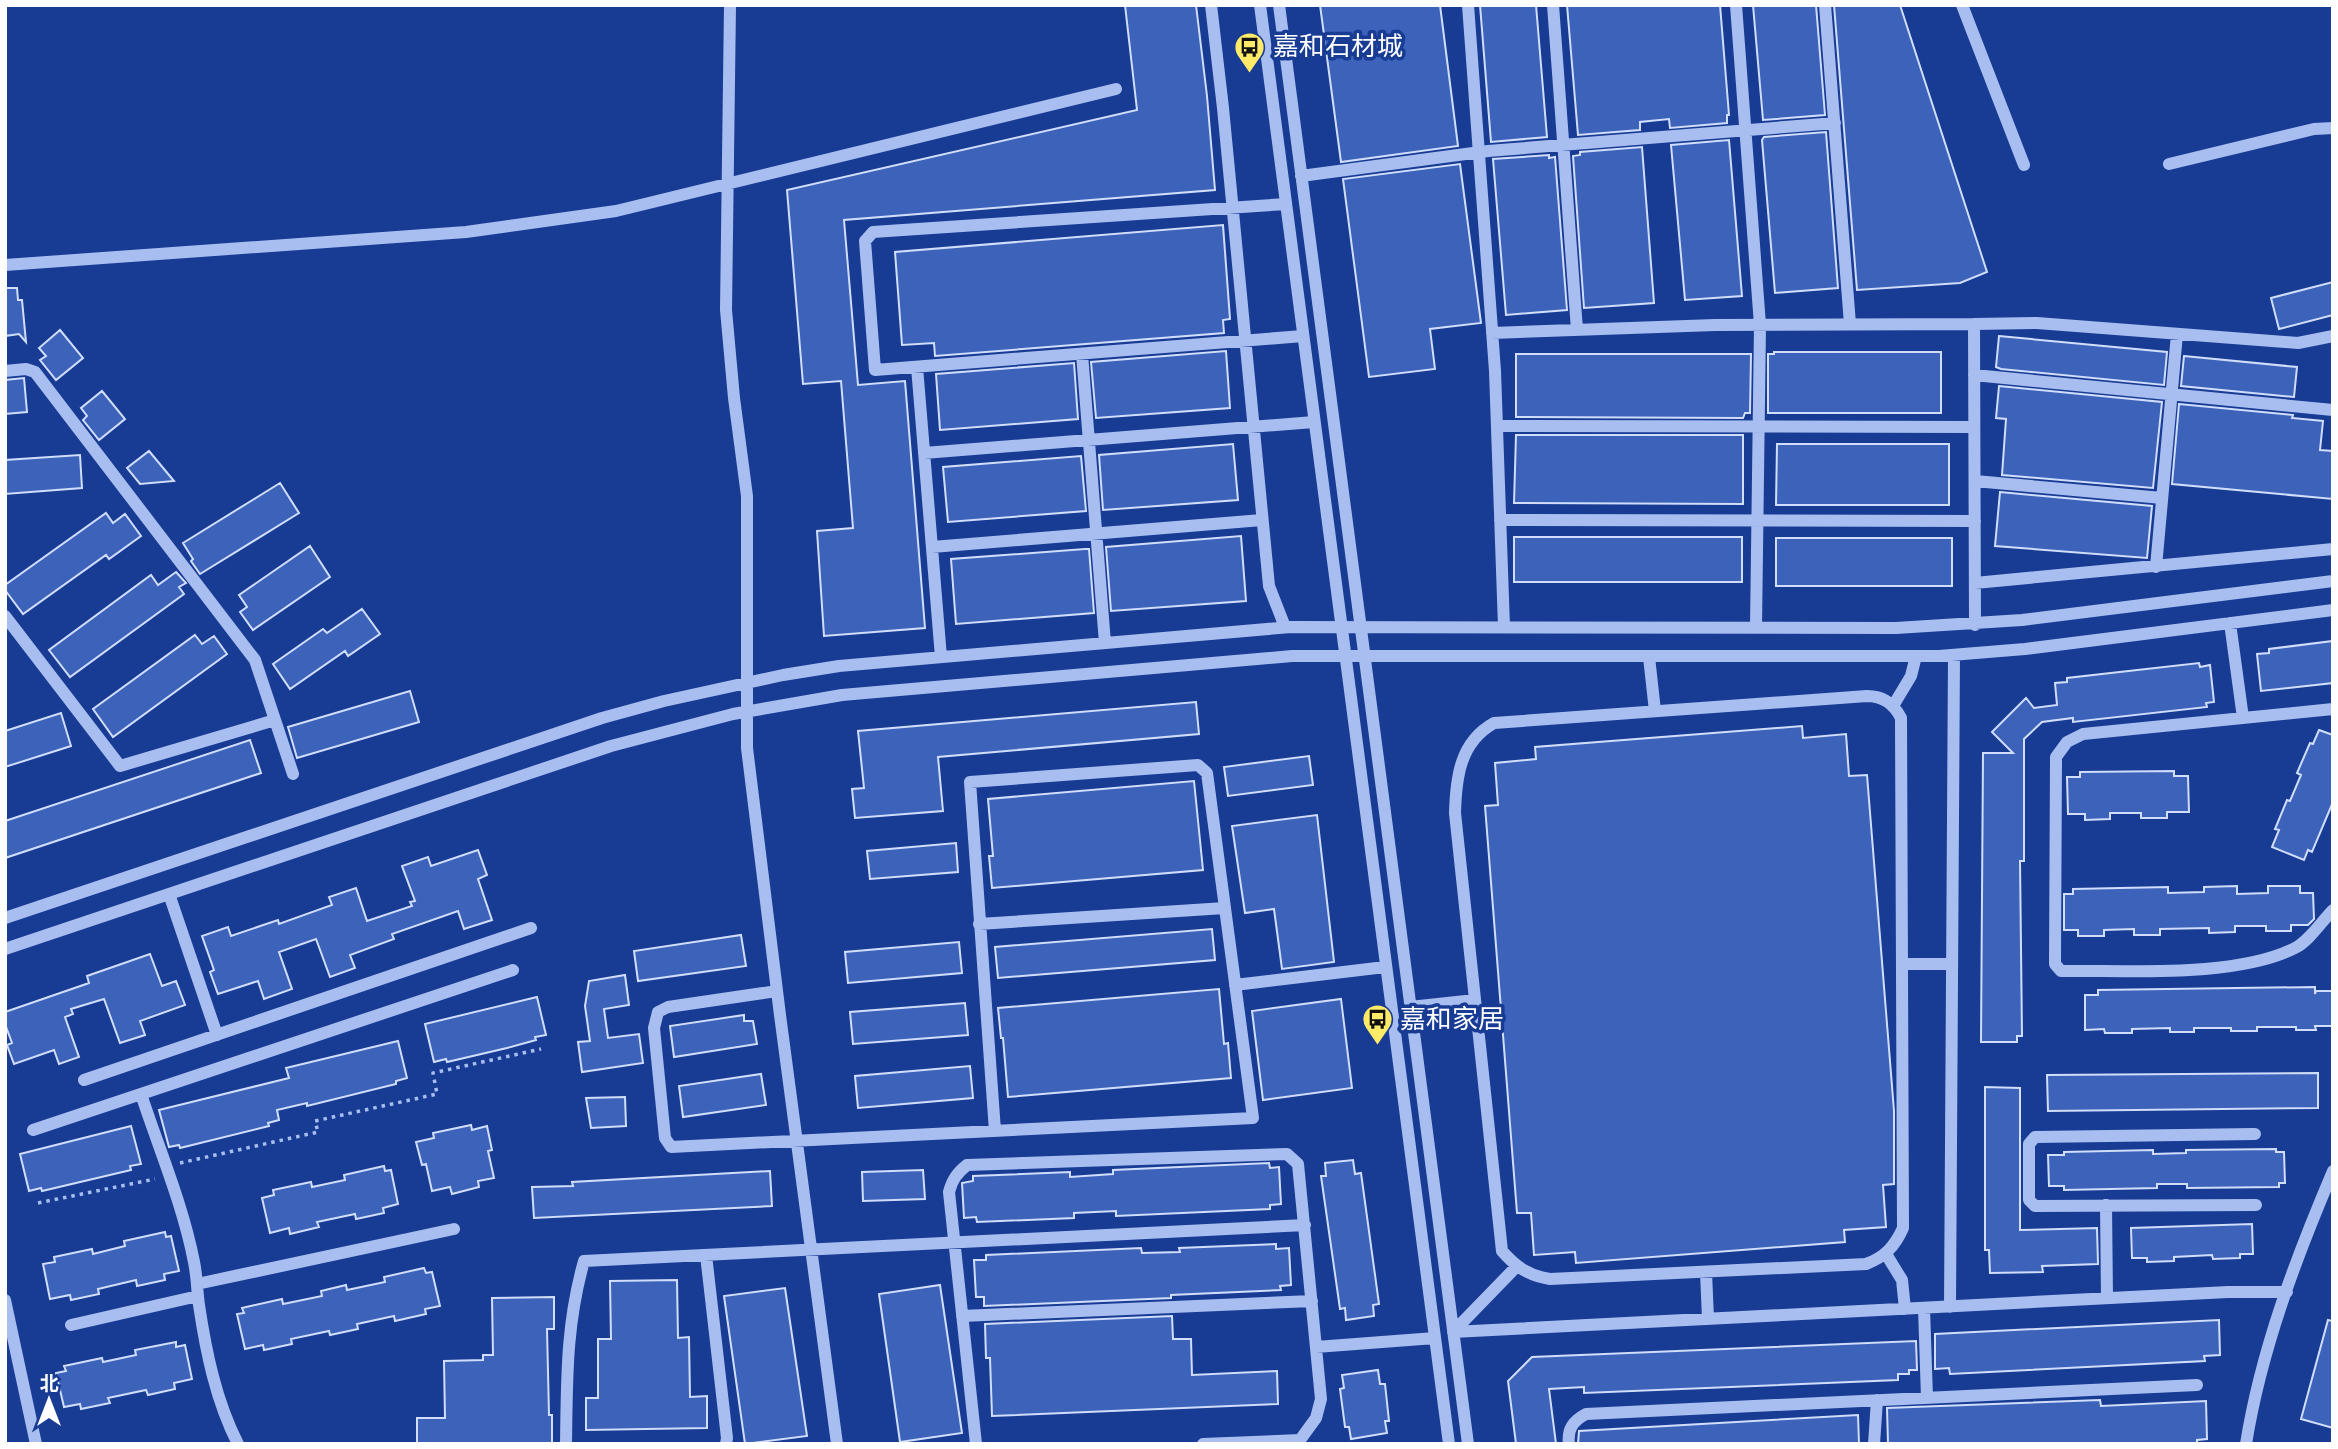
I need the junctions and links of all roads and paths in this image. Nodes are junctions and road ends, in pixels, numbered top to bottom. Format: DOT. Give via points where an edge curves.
graph roads {
  1 [pos="730,5"];
  2 [pos="1210,5"];
  3 [pos="1260,5"];
  4 [pos="1279,5"];
  5 [pos="1468,5"];
  6 [pos="1553,5"];
  7 [pos="1735,5"];
  8 [pos="1825,5"];
  9 [pos="1962,5"];
  10 [pos="1116,89"];
  11 [pos="1835,123"];
  12 [pos="2333,128"];
  13 [pos="1745,130"];
  14 [pos="1565,145"];
  15 [pos="1478,152"];
  16 [pos="2169,164"];
  17 [pos="2024,165"];
  18 [pos="1301,176"];
  19 [pos="727,183"];
  20 [pos="1286,204"];
  21 [pos="1232,207"];
  22 [pos="5,265"];
  23 [pos="1850,324"];
  24 [pos="1974,324"];
  25 [pos="1760,325"];
  26 [pos="1577,330"];
  27 [pos="1492,333"];
  28 [pos="2177,334"];
  29 [pos="1303,336"];
  30 [pos="2333,336"];
  31 [pos="1245,341"];
  32 [pos="1082,354"];
  33 [pos="917,367"];
  34 [pos="5,371"];
  35 [pos="1974,375"];
  36 [pos="2172,394"];
  37 [pos="2333,410"];
  38 [pos="1314,422"];
  39 [pos="1497,426"];
  40 [pos="1253,427"];
  41 [pos="1759,427"];
  42 [pos="1974,427"];
  43 [pos="1089,440"];
  44 [pos="924,453"];
  45 [pos="1975,481"];
  46 [pos="2162,498"];
  47 [pos="1262,520"];
  48 [pos="1500,520"];
  49 [pos="1758,520"];
  50 [pos="1975,521"];
  51 [pos="1096,533"];
  52 [pos="932,547"];
  53 [pos="2333,549"];
  54 [pos="2156,567"];
  55 [pos="2333,581"];
  56 [pos="1975,583"];
  57 [pos="2333,610"];
  58 [pos="5,616"];
  59 [pos="2231,623"];
  60 [pos="1975,625"];
  61 [pos="1341,627"];
  62 [pos="1360,627"];
  63 [pos="1504,627"];
  64 [pos="1285,628"];
  65 [pos="1756,628"];
  66 [pos="1105,643"];
  67 [pos="1954,655"];
  68 [pos="1345,656"];
  69 [pos="1364,656"];
  70 [pos="1916,656"];
  71 [pos="941,657"];
  72 [pos="1649,657"];
  73 [pos="746,682"];
  74 [pos="1894,706"];
  75 [pos="2333,709"];
  76 [pos="1655,711"];
  77 [pos="746,712"];
  78 [pos="2243,718"];
  79 [pos="275,720"];
  80 [pos="293,774"];
  81 [pos="169,894"];
  82 [pos="1225,908"];
  83 [pos="2333,910"];
  84 [pos="5,918"];
  85 [pos="979,924"];
  86 [pos="531,928"];
  87 [pos="5,949"];
  88 [pos="1902,964"];
  89 [pos="1952,964"];
  90 [pos="1385,967"];
  91 [pos="513,970"];
  92 [pos="1235,985"];
  93 [pos="777,991"];
  94 [pos="1475,1000"];
  95 [pos="1410,1007"];
  96 [pos="217,1035"];
  97 [pos="541,1049"];
  98 [pos="84,1080"];
  99 [pos="141,1094"];
  100 [pos="33,1130"];
  101 [pos="995,1131"];
  102 [pos="2255,1134"];
  103 [pos="797,1141"];
  104 [pos="166,1171"];
  105 [pos="2333,1171"];
  106 [pos="37,1203"];
  107 [pos="2106,1205"];
  108 [pos="2256,1205"];
  109 [pos="1306,1225"];
  110 [pos="454,1229"];
  111 [pos="954,1243"];
  112 [pos="811,1251"];
  113 [pos="1886,1254"];
  114 [pos="706,1255"];
  115 [pos="1517,1266"];
  116 [pos="1706,1272"];
  117 [pos="197,1290"];
  118 [pos="2287,1292"];
  119 [pos="2107,1298"];
  120 [pos="5,1300"];
  121 [pos="1312,1301"];
  122 [pos="1950,1307"];
  123 [pos="1924,1308"];
  124 [pos="1905,1309"];
  125 [pos="962,1316"];
  126 [pos="1708,1319"];
  127 [pos="71,1325"];
  128 [pos="1453,1332"];
  129 [pos="1435,1338"];
  130 [pos="1316,1347"];
  131 [pos="2197,1385"];
  132 [pos="1927,1398"];
  133 [pos="1877,1400"];
  134 [pos="36,1444"];
  135 [pos="238,1444"];
  136 [pos="566,1444"];
  137 [pos="726,1444"];
  138 [pos="837,1444"];
  139 [pos="976,1444"];
  140 [pos="1203,1444"];
  141 [pos="1449,1444"];
  142 [pos="1468,1444"];
  143 [pos="1569,1444"];
  144 [pos="1874,1444"];
  145 [pos="2246,1444"];
  1 -- 19 [label="street"];
  2 -- 21 [label="street"];
  3 -- 20 [label="street"];
  4 -- 18 [label="street"];
  5 -- 15 [label="street"];
  6 -- 14 [label="street"];
  7 -- 13 [label="street"];
  8 -- 11 [label="street"];
  9 -- 17 [label="street"];
  10 -- 19 [label="street"];
  11 -- 13 [label="street"];
  11 -- 23 [label="street"];
  12 -- 16 [label="street"];
  13 -- 14 [label="street"];
  13 -- 25 [label="street"];
  14 -- 15 [label="street"];
  14 -- 26 [label="street"];
  15 -- 18 [label="street"];
  15 -- 27 [label="street"];
  18 -- 62 [label="street"];
  19 -- 22 [label="street" via="616,211 466,232"];
  19 -- 73 [label="street" via="727,322 748,522"];
  20 -- 21 [label="street"];
  20 -- 29 [label="street"];
  21 -- 31 [label="street"];
  21 -- 33 [label="street" via="873,232 864,241 875,370"];
  23 -- 24 [label="street"];
  23 -- 25 [label="street"];
  24 -- 28 [label="street" via="2037,323"];
  24 -- 35 [label="street"];
  25 -- 26 [label="street"];
  25 -- 41 [label="street"];
  26 -- 27 [label="street"];
  27 -- 39 [label="street"];
  28 -- 30 [label="street" via="2298,344"];
  28 -- 36 [label="street"];
  29 -- 31 [label="street"];
  29 -- 38 [label="street"];
  31 -- 32 [label="street"];
  31 -- 40 [label="street"];
  32 -- 33 [label="street"];
  32 -- 43 [label="street"];
  33 -- 44 [label="street"];
  34 -- 79 [label="street" via="35,372 255,660"];
  35 -- 36 [label="street"];
  35 -- 42 [label="street"];
  36 -- 37 [label="street"];
  36 -- 46 [label="street"];
  38 -- 40 [label="street"];
  38 -- 61 [label="street"];
  39 -- 41 [label="street"];
  39 -- 48 [label="street"];
  40 -- 43 [label="street"];
  40 -- 47 [label="street"];
  41 -- 42 [label="street"];
  41 -- 49 [label="street"];
  42 -- 45 [label="street"];
  43 -- 44 [label="street"];
  43 -- 51 [label="street"];
  44 -- 52 [label="street"];
  45 -- 46 [label="street"];
  45 -- 50 [label="street"];
  46 -- 54 [label="street"];
  47 -- 51 [label="street"];
  47 -- 64 [label="street" via="1269,586"];
  48 -- 49 [label="street"];
  48 -- 63 [label="street"];
  49 -- 50 [label="street"];
  49 -- 65 [label="street"];
  50 -- 56 [label="street"];
  51 -- 52 [label="street"];
  51 -- 66 [label="street"];
  52 -- 71 [label="street"];
  53 -- 54 [label="street"];
  54 -- 56 [label="street"];
  55 -- 60 [label="street"];
  56 -- 60 [label="street"];
  57 -- 59 [label="street"];
  58 -- 79 [label="street" via="120,766"];
  59 -- 67 [label="street"];
  59 -- 78 [label="street"];
  60 -- 65 [label="street"];
  61 -- 62 [label="street"];
  61 -- 64 [label="street"];
  61 -- 68 [label="street"];
  62 -- 63 [label="street"];
  62 -- 69 [label="street"];
  63 -- 65 [label="street"];
  64 -- 66 [label="street"];
  66 -- 71 [label="street"];
  67 -- 70 [label="street"];
  67 -- 89 [label="street"];
  68 -- 69 [label="street"];
  68 -- 77 [label="street" via="1292,656 842,695"];
  68 -- 90 [label="street"];
  69 -- 72 [label="street"];
  69 -- 95 [label="street"];
  70 -- 72 [label="street"];
  70 -- 74 [label="street"];
  71 -- 73 [label="street" via="839,666"];
  72 -- 76 [label="street"];
  73 -- 77 [label="street"];
  73 -- 84 [label="street" via="602,718"];
  74 -- 76 [label="street" via="1867,696"];
  74 -- 88 [label="street" via="1901,718"];
  75 -- 78 [label="street"];
  76 -- 94 [label="street" via="1494,723 1468,745 1456,789 1455,813"];
  77 -- 81 [label="street" via="611,746"];
  77 -- 93 [label="street"];
  78 -- 83 [label="street" via="2083,734 2067,742 2056,757 2055,964 2061,971 2187,970 2245,963 2298,948"];
  79 -- 80 [label="street"];
  81 -- 87 [label="street"];
  81 -- 96 [label="street"];
  82 -- 85 [label="street"];
  82 -- 85 [label="street" via="1207,773 1198,765 970,782"];
  82 -- 92 [label="street"];
  85 -- 101 [label="street"];
  86 -- 96 [label="street"];
  88 -- 89 [label="street"];
  88 -- 113 [label="street" via="1903,1228"];
  89 -- 122 [label="street"];
  90 -- 92 [label="street"];
  90 -- 129 [label="street"];
  91 -- 99 [label="street"];
  92 -- 101 [label="street" via="1253,1118"];
  93 -- 103 [label="street"];
  93 -- 103 [label="street" via="658,1012 653,1028 665,1138 671,1147"];
  94 -- 95 [label="street"];
  94 -- 115 [label="street" via="1502,1251"];
  95 -- 128 [label="street"];
  96 -- 98 [label="street"];
  97 -- 104 [label="path" via="433,1073 437,1094 315,1121 318,1132"];
  99 -- 100 [label="street"];
  99 -- 104 [label="street"];
  101 -- 103 [label="street"];
  102 -- 107 [label="street" via="2035,1137 2029,1144 2029,1200 2035,1206"];
  103 -- 112 [label="street"];
  104 -- 106 [label="path"];
  104 -- 117 [label="street" via="186,1227"];
  105 -- 118 [label="street"];
  107 -- 108 [label="street"];
  107 -- 119 [label="street"];
  109 -- 111 [label="street"];
  109 -- 111 [label="street" via="1298,1164 1287,1154 967,1165 955,1176 949,1192"];
  109 -- 121 [label="street"];
  110 -- 117 [label="street"];
  111 -- 112 [label="street"];
  111 -- 125 [label="street"];
  112 -- 114 [label="street"];
  112 -- 138 [label="street"];
  113 -- 116 [label="street" via="1866,1264"];
  113 -- 124 [label="street" via="1902,1280"];
  114 -- 136 [label="street" via="584,1261 567,1352"];
  114 -- 137 [label="street"];
  115 -- 116 [label="street" via="1550,1279"];
  115 -- 128 [label="street"];
  116 -- 126 [label="street"];
  117 -- 127 [label="street"];
  117 -- 135 [label="street" via="219,1397"];
  118 -- 119 [label="street"];
  118 -- 145 [label="street" via="2253,1396"];
  119 -- 122 [label="street"];
  120 -- 134 [label="street"];
  121 -- 125 [label="street"];
  121 -- 130 [label="street"];
  122 -- 123 [label="street"];
  123 -- 124 [label="street"];
  123 -- 132 [label="street"];
  124 -- 126 [label="street"];
  125 -- 139 [label="street"];
  126 -- 128 [label="street"];
  128 -- 142 [label="street"];
  129 -- 130 [label="street"];
  129 -- 141 [label="street"];
  130 -- 140 [label="street" via="1321,1399 1311,1427 1300,1440"];
  131 -- 132 [label="street"];
  132 -- 133 [label="street"];
  133 -- 143 [label="street" via="1586,1414 1570,1429"];
  133 -- 144 [label="street"];
}
